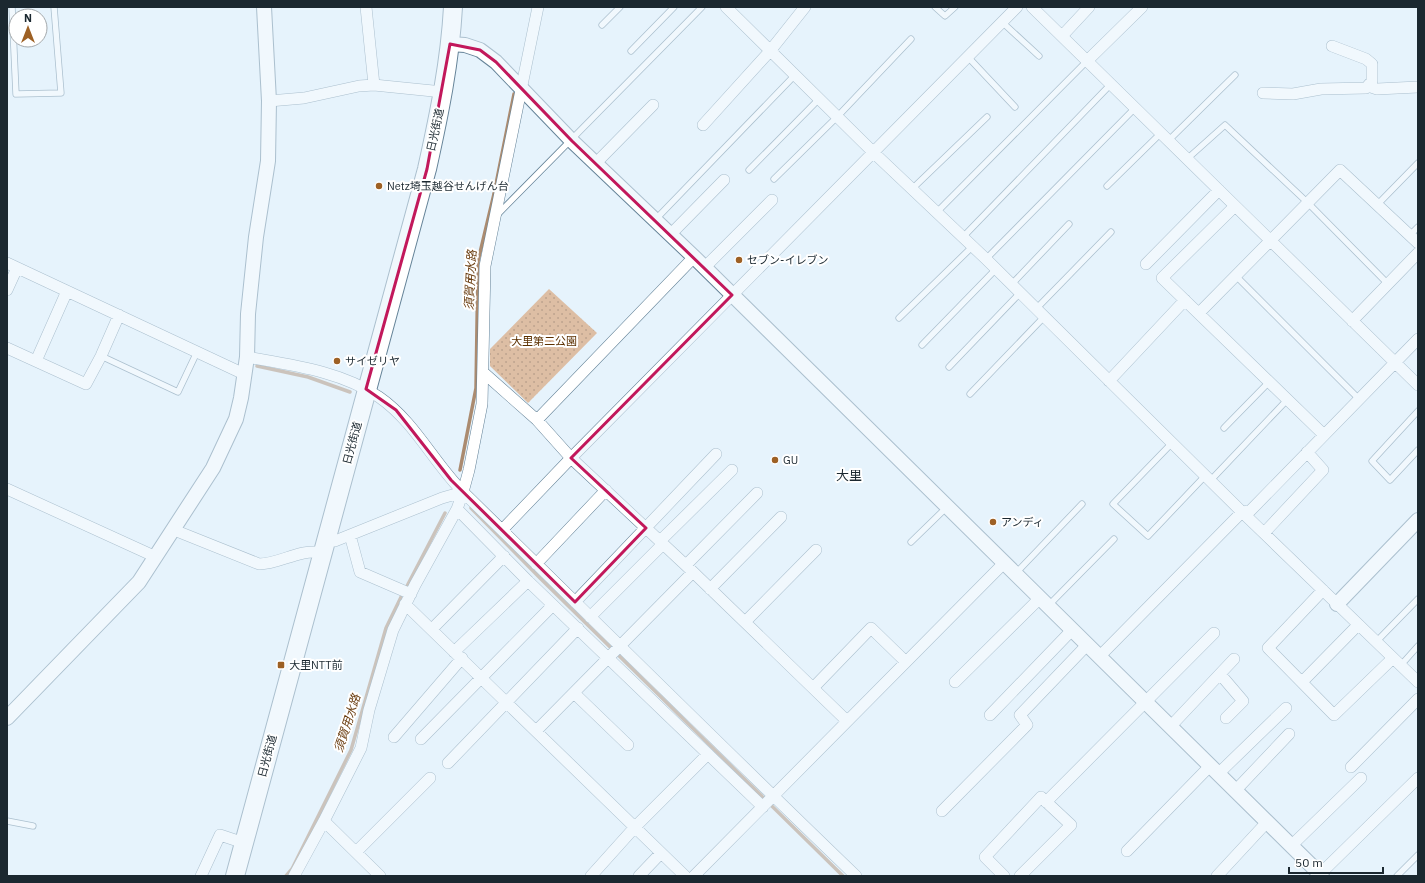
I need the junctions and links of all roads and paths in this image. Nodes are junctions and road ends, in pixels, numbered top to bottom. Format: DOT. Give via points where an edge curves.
graph roads {
  1 [pos="12,7"];
  2 [pos="54,7"];
  3 [pos="264,7"];
  4 [pos="366,7"];
  5 [pos="453,7"];
  6 [pos="538,7"];
  7 [pos="620,7"];
  8 [pos="674,7"];
  9 [pos="702,7"];
  10 [pos="726,7"];
  11 [pos="806,7"];
  12 [pos="935,7"];
  13 [pos="955,7"];
  14 [pos="1017,7"];
  15 [pos="1032,7"];
  16 [pos="1089,7"];
  17 [pos="1142,7"];
  18 [pos="1002,22"];
  19 [pos="602,25"];
  20 [pos="1062,36"];
  21 [pos="911,38"];
  22 [pos="450,44"];
  23 [pos="1332,46"];
  24 [pos="631,51"];
  25 [pos="770,51"];
  26 [pos="1039,56"];
  27 [pos="968,57"];
  28 [pos="1087,61"];
  29 [pos="795,75"];
  30 [pos="1235,75"];
  31 [pos="1111,84"];
  32 [pos="374,85"];
  33 [pos="1368,86"];
  34 [pos="1418,87"];
  35 [pos="522,89"];
  36 [pos="443,92"];
  37 [pos="1263,93"];
  38 [pos="819,99"];
  39 [pos="269,101"];
  40 [pos="653,106"];
  41 [pos="1015,107"];
  42 [pos="1135,108"];
  43 [pos="838,117"];
  44 [pos="986,117"];
  45 [pos="704,125"];
  46 [pos="1165,137"];
  47 [pos="572,141"];
  48 [pos="874,153"];
  49 [pos="1187,158"];
  50 [pos="1418,162"];
  51 [pos="596,163"];
  52 [pos="749,170"];
  53 [pos="774,179"];
  54 [pos="724,180"];
  55 [pos="1107,186"];
  56 [pos="912,189"];
  57 [pos="1219,190"];
  58 [pos="772,200"];
  59 [pos="1308,203"];
  60 [pos="1378,204"];
  61 [pos="1235,206"];
  62 [pos="937,212"];
  63 [pos="494,218"];
  64 [pos="655,220"];
  65 [pos="1069,224"];
  66 [pos="1111,232"];
  67 [pos="670,235"];
  68 [pos="1415,235"];
  69 [pos="962,237"];
  70 [pos="1270,241"];
  71 [pos="972,246"];
  72 [pos="1418,252"];
  73 [pos="694,257"];
  74 [pos="986,259"];
  75 [pos="1146,264"];
  76 [pos="12,265"];
  77 [pos="704,268"];
  78 [pos="996,269"];
  79 [pos="1236,276"];
  80 [pos="1388,284"];
  81 [pos="1011,285"];
  82 [pos="7,290"];
  83 [pos="67,291"];
  84 [pos="1020,293"];
  85 [pos="732,295"];
  86 [pos="1185,300"];
  87 [pos="1036,309"];
  88 [pos="1199,313"];
  89 [pos="119,315"];
  90 [pos="1044,317"];
  91 [pos="899,318"];
  92 [pos="1352,321"];
  93 [pos="1418,339"];
  94 [pos="922,345"];
  95 [pos="7,348"];
  96 [pos="197,352"];
  97 [pos="101,356"];
  98 [pos="247,357"];
  99 [pos="36,361"];
  100 [pos="1395,362"];
  101 [pos="949,367"];
  102 [pos="484,373"];
  103 [pos="244,374"];
  104 [pos="1109,381"];
  105 [pos="1269,382"];
  106 [pos="1418,385"];
  107 [pos="366,389"];
  108 [pos="970,394"];
  109 [pos="1359,399"];
  110 [pos="1287,400"];
  111 [pos="1418,411"];
  112 [pos="537,420"];
  113 [pos="1224,428"];
  114 [pos="1324,435"];
  115 [pos="1172,443"];
  116 [pos="1418,450"];
  117 [pos="1307,452"];
  118 [pos="716,454"];
  119 [pos="571,458"];
  120 [pos="732,470"];
  121 [pos="1207,478"];
  122 [pos="7,489"];
  123 [pos="606,490"];
  124 [pos="463,492"];
  125 [pos="757,493"];
  126 [pos="1082,504"];
  127 [pos="947,507"];
  128 [pos="457,510"];
  129 [pos="1242,512"];
  130 [pos="781,517"];
  131 [pos="1418,520"];
  132 [pos="646,528"];
  133 [pos="503,529"];
  134 [pos="174,530"];
  135 [pos="1264,533"];
  136 [pos="350,535"];
  137 [pos="1114,539"];
  138 [pos="911,542"];
  139 [pos="662,543"];
  140 [pos="324,546"];
  141 [pos="816,550"];
  142 [pos="504,556"];
  143 [pos="156,557"];
  144 [pos="1004,563"];
  145 [pos="536,564"];
  146 [pos="689,569"];
  147 [pos="1015,574"];
  148 [pos="528,581"];
  149 [pos="710,589"];
  150 [pos="1323,590"];
  151 [pos="411,594"];
  152 [pos="1418,599"];
  153 [pos="575,602"];
  154 [pos="1044,602"];
  155 [pos="405,604"];
  156 [pos="1337,604"];
  157 [pos="553,605"];
  158 [pos="590,617"];
  159 [pos="745,622"];
  160 [pos="1358,624"];
  161 [pos="578,628"];
  162 [pos="432,629"];
  163 [pos="1072,630"];
  164 [pos="1214,633"];
  165 [pos="1376,642"];
  166 [pos="1087,645"];
  167 [pos="620,646"];
  168 [pos="1418,646"];
  169 [pos="458,655"];
  170 [pos="1099,657"];
  171 [pos="608,658"];
  172 [pos="1234,659"];
  173 [pos="906,662"];
  174 [pos="1397,662"];
  175 [pos="1220,674"];
  176 [pos="480,677"];
  177 [pos="955,682"];
  178 [pos="1302,682"];
  179 [pos="1418,682"];
  180 [pos="813,688"];
  181 [pos="574,693"];
  182 [pos="1418,699"];
  183 [pos="506,702"];
  184 [pos="1146,703"];
  185 [pos="1286,708"];
  186 [pos="990,715"];
  187 [pos="7,718"];
  188 [pos="1226,718"];
  189 [pos="847,721"];
  190 [pos="1170,727"];
  191 [pos="536,731"];
  192 [pos="1289,734"];
  193 [pos="394,737"];
  194 [pos="421,739"];
  195 [pos="628,745"];
  196 [pos="708,754"];
  197 [pos="448,763"];
  198 [pos="1351,767"];
  199 [pos="1214,770"];
  200 [pos="430,778"];
  201 [pos="1361,778"];
  202 [pos="1418,778"];
  203 [pos="1235,790"];
  204 [pos="774,796"];
  205 [pos="1046,802"];
  206 [pos="763,807"];
  207 [pos="942,811"];
  208 [pos="7,821"];
  209 [pos="324,821"];
  210 [pos="1267,822"];
  211 [pos="33,826"];
  212 [pos="635,827"];
  213 [pos="244,843"];
  214 [pos="1291,846"];
  215 [pos="1128,851"];
  216 [pos="356,852"];
  217 [pos="661,853"];
  218 [pos="1418,855"];
  219 [pos="1320,875"];
  220 [pos="201,876"];
  221 [pos="235,876"];
  222 [pos="294,876"];
  223 [pos="380,876"];
  224 [pos="591,876"];
  225 [pos="639,876"];
  226 [pos="685,876"];
  227 [pos="694,876"];
  228 [pos="856,876"];
  229 [pos="1004,876"];
  230 [pos="1020,876"];
  231 [pos="1217,876"];
  232 [pos="1397,876"];
  1 -- 2 [label="lane" via="16,94 61,93"];
  3 -- 39 [label="street"];
  4 -- 32 [label="street"];
  5 -- 22 [label="main road, 日光街道"];
  6 -- 35 [label="street"];
  7 -- 19 [label="lane"];
  8 -- 24 [label="lane"];
  9 -- 47 [label="lane"];
  10 -- 25 [label="street"];
  11 -- 25 [label="street"];
  12 -- 13 [label="lane" via="945,16"];
  14 -- 18 [label="street"];
  15 -- 20 [label="street"];
  16 -- 20 [label="street"];
  17 -- 28 [label="street"];
  18 -- 26 [label="lane"];
  18 -- 27 [label="street"];
  20 -- 28 [label="street"];
  21 -- 43 [label="lane"];
  22 -- 35 [label="street" via="480,50 496,62"];
  22 -- 36 [label="main road, 日光街道"];
  23 -- 33 [label="street" via="1366,59 1372,64 1372,81"];
  25 -- 29 [label="street"];
  25 -- 45 [label="street"];
  27 -- 41 [label="lane"];
  27 -- 48 [label="street"];
  28 -- 31 [label="street"];
  28 -- 62 [label="lane"];
  29 -- 38 [label="street"];
  29 -- 64 [label="lane"];
  30 -- 46 [label="lane"];
  31 -- 42 [label="street"];
  31 -- 69 [label="lane"];
  32 -- 36 [label="street"];
  32 -- 39 [label="street" via="304,98"];
  33 -- 34 [label="street" via="1377,89"];
  33 -- 37 [label="street" via="1321,89 1293,94"];
  35 -- 47 [label="street"];
  35 -- 63 [label="street"];
  36 -- 107 [label="main road, 日光街道" via="427,168"];
  38 -- 43 [label="street"];
  38 -- 52 [label="lane"];
  39 -- 98 [label="street" via="268,162 250,298"];
  40 -- 51 [label="street"];
  42 -- 46 [label="street"];
  42 -- 74 [label="lane"];
  43 -- 48 [label="street"];
  43 -- 53 [label="lane"];
  44 -- 56 [label="lane"];
  46 -- 49 [label="street"];
  46 -- 55 [label="lane"];
  47 -- 51 [label="street"];
  47 -- 63 [label="lane"];
  48 -- 56 [label="street"];
  48 -- 85 [label="street"];
  49 -- 57 [label="street"];
  49 -- 59 [label="lane" via="1225,125"];
  50 -- 60 [label="lane"];
  51 -- 64 [label="street"];
  54 -- 67 [label="street"];
  56 -- 62 [label="street"];
  57 -- 61 [label="street"];
  57 -- 75 [label="street"];
  58 -- 77 [label="street"];
  59 -- 60 [label="street" via="1340,170"];
  59 -- 70 [label="street"];
  59 -- 80 [label="lane"];
  60 -- 68 [label="street"];
  61 -- 70 [label="street"];
  61 -- 86 [label="street" via="1162,278"];
  62 -- 69 [label="street"];
  63 -- 102 [label="street" via="485,266"];
  64 -- 67 [label="street"];
  65 -- 81 [label="lane"];
  66 -- 87 [label="lane"];
  67 -- 73 [label="street"];
  69 -- 71 [label="street"];
  70 -- 79 [label="street"];
  70 -- 92 [label="street"];
  71 -- 74 [label="street"];
  71 -- 91 [label="lane"];
  72 -- 80 [label="street"];
  73 -- 77 [label="street"];
  73 -- 112 [label="street"];
  74 -- 78 [label="street"];
  76 -- 82 [label="street"];
  76 -- 83 [label="street"];
  77 -- 85 [label="street"];
  78 -- 81 [label="street"];
  78 -- 94 [label="lane"];
  79 -- 88 [label="street"];
  79 -- 109 [label="lane"];
  80 -- 92 [label="street"];
  81 -- 84 [label="street"];
  83 -- 89 [label="street"];
  83 -- 99 [label="street"];
  84 -- 87 [label="street"];
  84 -- 101 [label="lane"];
  85 -- 119 [label="street"];
  85 -- 127 [label="street"];
  86 -- 88 [label="street"];
  86 -- 104 [label="street"];
  87 -- 90 [label="street"];
  88 -- 105 [label="street"];
  89 -- 96 [label="street"];
  89 -- 97 [label="street"];
  90 -- 104 [label="street"];
  90 -- 108 [label="lane"];
  92 -- 100 [label="street"];
  93 -- 100 [label="street"];
  95 -- 99 [label="street"];
  96 -- 97 [label="lane" via="178,392"];
  96 -- 103 [label="street"];
  97 -- 99 [label="street" via="86,384"];
  98 -- 103 [label="street"];
  98 -- 107 [label="street" via="308,369"];
  100 -- 106 [label="street"];
  100 -- 109 [label="street"];
  102 -- 112 [label="street"];
  102 -- 124 [label="street" via="482,404"];
  103 -- 134 [label="street" via="234,425 213,468"];
  104 -- 115 [label="street"];
  105 -- 110 [label="street"];
  105 -- 113 [label="lane"];
  107 -- 124 [label="street" via="396,410"];
  107 -- 140 [label="main road, 日光街道"];
  109 -- 114 [label="street"];
  110 -- 114 [label="street"];
  110 -- 121 [label="lane"];
  111 -- 116 [label="lane" via="1372,461 1390,480"];
  112 -- 119 [label="street"];
  114 -- 117 [label="street"];
  115 -- 121 [label="street"];
  115 -- 121 [label="lane" via="1113,504 1148,536"];
  117 -- 129 [label="street" via="1250,510"];
  117 -- 135 [label="street" via="1323,470"];
  118 -- 132 [label="street"];
  119 -- 123 [label="street"];
  119 -- 133 [label="street"];
  120 -- 139 [label="street"];
  121 -- 129 [label="street"];
  122 -- 143 [label="street"];
  123 -- 132 [label="street"];
  123 -- 145 [label="street"];
  124 -- 128 [label="street"];
  124 -- 133 [label="street"];
  124 -- 136 [label="street"];
  125 -- 146 [label="street"];
  126 -- 147 [label="lane"];
  127 -- 138 [label="lane"];
  127 -- 144 [label="street"];
  128 -- 142 [label="street"];
  128 -- 151 [label="street"];
  129 -- 135 [label="street"];
  129 -- 170 [label="street"];
  130 -- 149 [label="street"];
  131 -- 156 [label="street"];
  132 -- 139 [label="street"];
  132 -- 153 [label="street"];
  133 -- 145 [label="street"];
  134 -- 140 [label="street" via="259,564 268,564"];
  134 -- 143 [label="street"];
  135 -- 150 [label="street"];
  136 -- 140 [label="street"];
  136 -- 151 [label="street" via="360,572"];
  137 -- 154 [label="lane"];
  139 -- 146 [label="street"];
  139 -- 158 [label="street"];
  140 -- 213 [label="main road, 日光街道"];
  141 -- 159 [label="street"];
  142 -- 148 [label="street"];
  142 -- 162 [label="street"];
  143 -- 187 [label="street" via="139,582"];
  144 -- 147 [label="street"];
  144 -- 173 [label="street"];
  145 -- 153 [label="street"];
  146 -- 149 [label="street"];
  146 -- 167 [label="street"];
  147 -- 154 [label="street"];
  148 -- 157 [label="street"];
  148 -- 169 [label="street"];
  149 -- 159 [label="street"];
  150 -- 156 [label="street"];
  150 -- 178 [label="street" via="1268,648"];
  151 -- 155 [label="street"];
  152 -- 165 [label="lane"];
  153 -- 158 [label="street"];
  154 -- 163 [label="street"];
  154 -- 177 [label="street"];
  155 -- 162 [label="street"];
  155 -- 209 [label="street" via="393,630 369,710 361,748"];
  156 -- 160 [label="street"];
  157 -- 161 [label="street"];
  157 -- 176 [label="street"];
  158 -- 167 [label="street"];
  159 -- 180 [label="street"];
  160 -- 165 [label="street"];
  160 -- 178 [label="street"];
  161 -- 171 [label="street"];
  161 -- 183 [label="street"];
  162 -- 169 [label="street"];
  163 -- 166 [label="street"];
  163 -- 186 [label="street"];
  164 -- 184 [label="street"];
  165 -- 174 [label="street"];
  166 -- 170 [label="street"];
  166 -- 207 [label="street" via="1020,715 1027,725"];
  167 -- 171 [label="street"];
  167 -- 204 [label="street"];
  168 -- 174 [label="lane"];
  169 -- 176 [label="street"];
  169 -- 193 [label="street"];
  170 -- 184 [label="street"];
  171 -- 181 [label="street"];
  171 -- 196 [label="street"];
  172 -- 175 [label="street"];
  173 -- 180 [label="street" via="872,628"];
  173 -- 189 [label="street"];
  174 -- 178 [label="street" via="1334,715"];
  174 -- 179 [label="street"];
  175 -- 188 [label="street" via="1243,701"];
  175 -- 190 [label="street"];
  176 -- 183 [label="street"];
  176 -- 194 [label="street"];
  180 -- 189 [label="street"];
  181 -- 191 [label="street"];
  181 -- 195 [label="street"];
  182 -- 198 [label="street"];
  183 -- 191 [label="street"];
  183 -- 197 [label="street"];
  184 -- 190 [label="street"];
  184 -- 205 [label="street"];
  185 -- 199 [label="street"];
  189 -- 204 [label="street"];
  190 -- 199 [label="street"];
  191 -- 212 [label="street"];
  192 -- 203 [label="street"];
  196 -- 206 [label="street"];
  196 -- 212 [label="street"];
  199 -- 203 [label="street"];
  199 -- 215 [label="street"];
  200 -- 216 [label="street"];
  201 -- 214 [label="street"];
  202 -- 219 [label="street"];
  203 -- 210 [label="street"];
  204 -- 206 [label="street"];
  204 -- 228 [label="street"];
  205 -- 229 [label="street" via="1041,797 984,857"];
  205 -- 230 [label="street" via="1071,825"];
  206 -- 227 [label="street"];
  208 -- 211 [label="lane"];
  209 -- 216 [label="street"];
  209 -- 222 [label="street"];
  210 -- 214 [label="street"];
  210 -- 231 [label="street"];
  212 -- 217 [label="street"];
  212 -- 224 [label="street"];
  213 -- 220 [label="street" via="220,835"];
  213 -- 221 [label="main road, 日光街道"];
  214 -- 219 [label="street"];
  216 -- 223 [label="street"];
  217 -- 225 [label="street"];
  217 -- 226 [label="street"];
  218 -- 232 [label="lane"];
}
